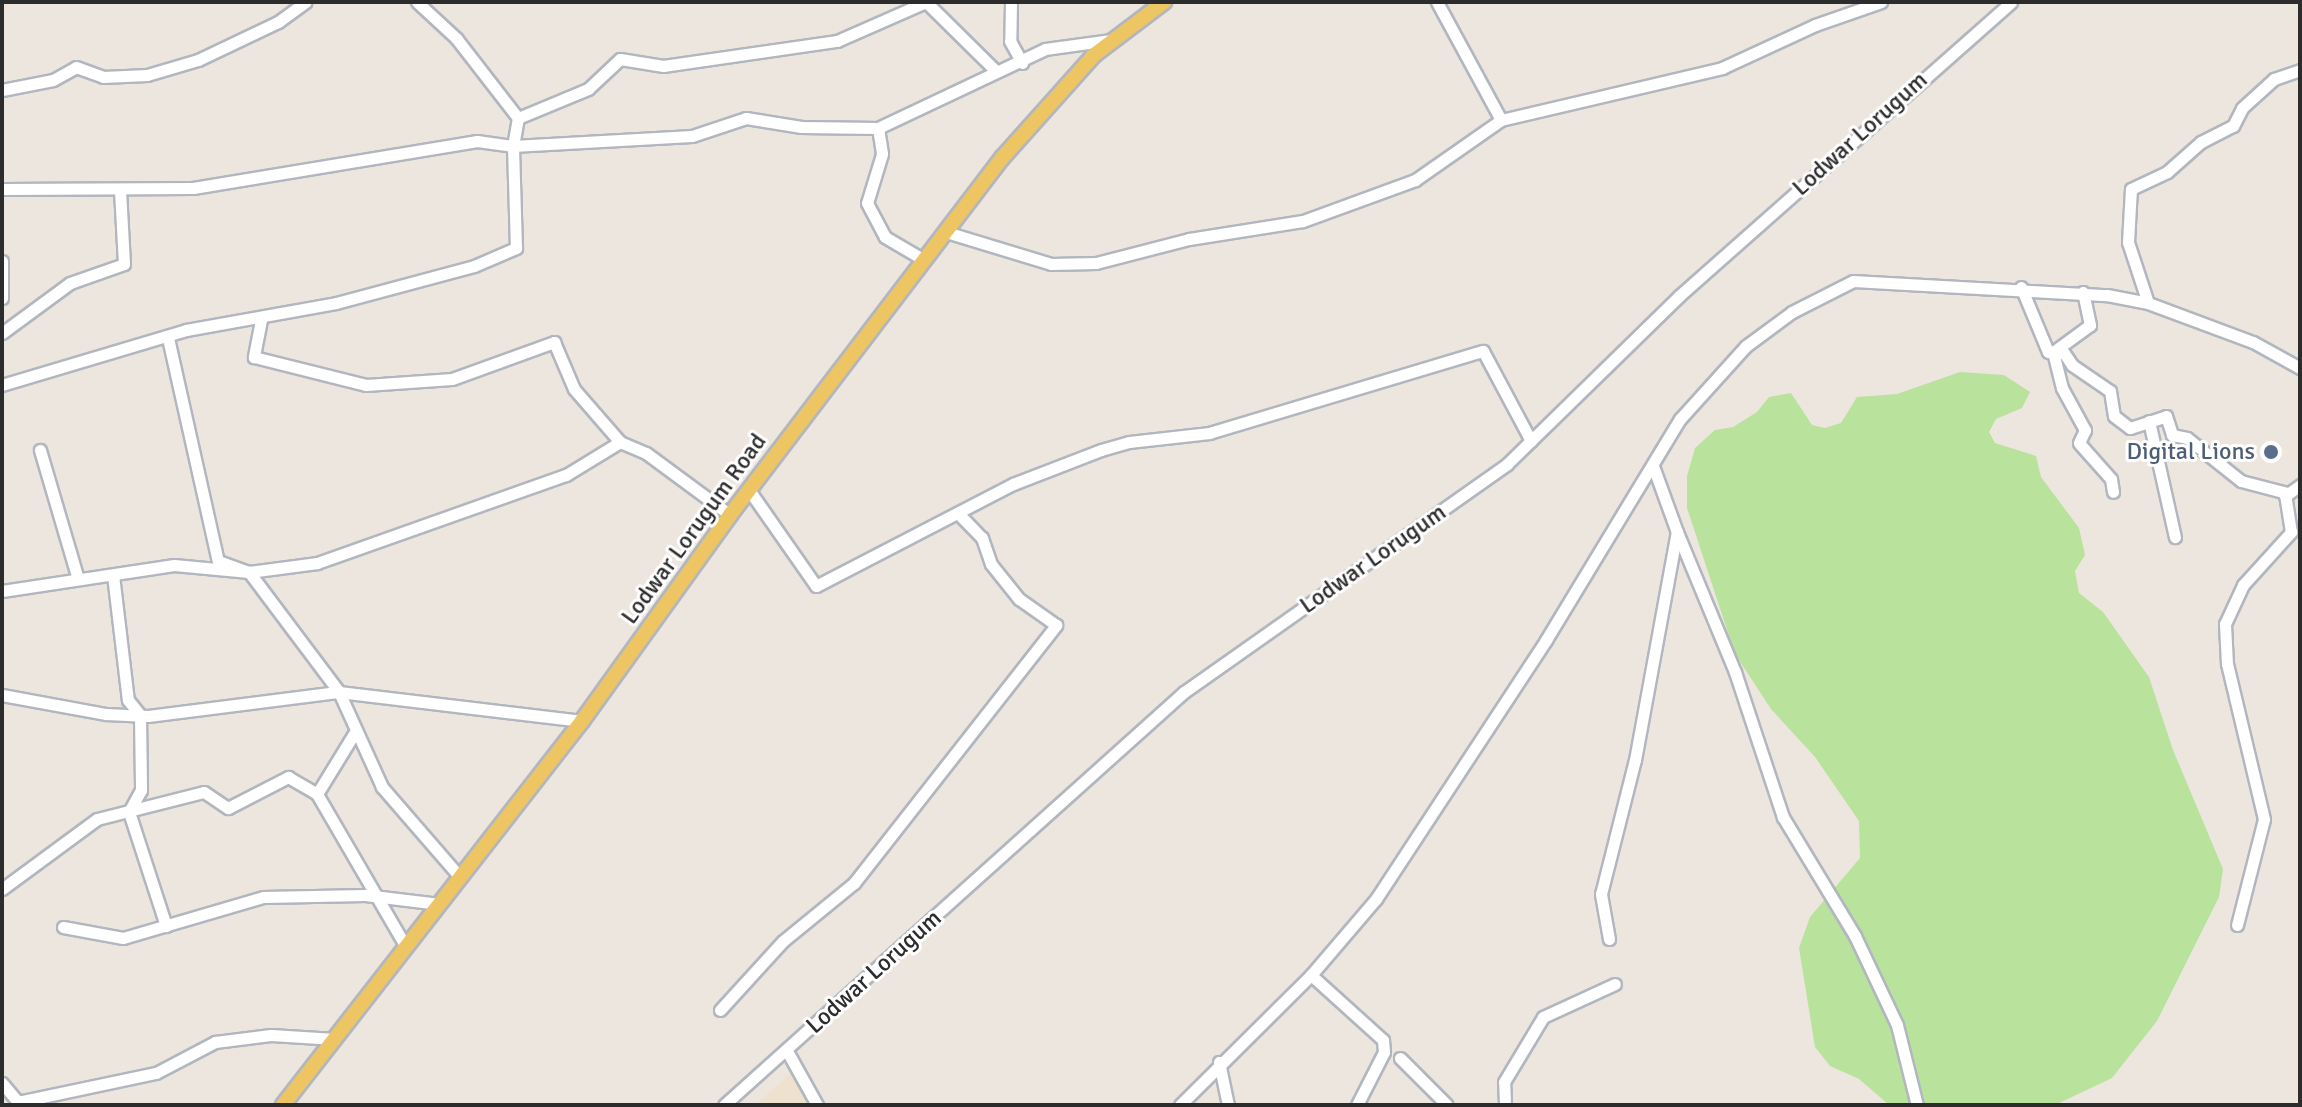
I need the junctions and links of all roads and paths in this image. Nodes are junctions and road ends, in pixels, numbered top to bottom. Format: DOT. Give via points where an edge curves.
graph roads {
  1 [pos="306,2"];
  2 [pos="417,2"];
  3 [pos="1011,2"];
  4 [pos="1164,2"];
  5 [pos="1437,2"];
  6 [pos="1881,2"];
  7 [pos="2011,2"];
  8 [pos="1111,40"];
  9 [pos="1022,63"];
  10 [pos="2300,70"];
  11 [pos="996,71"];
  12 [pos="2,90"];
  13 [pos="518,118"];
  14 [pos="1501,120"];
  15 [pos="878,128"];
  16 [pos="513,146"];
  17 [pos="2,189"];
  18 [pos="120,191"];
  19 [pos="946,232"];
  20 [pos="924,260"];
  21 [pos="2,261"];
  22 [pos="2021,287"];
  23 [pos="2083,292"];
  24 [pos="2,298"];
  25 [pos="2148,303"];
  26 [pos="261,320"];
  27 [pos="2,333"];
  28 [pos="168,338"];
  29 [pos="2053,352"];
  30 [pos="2300,368"];
  31 [pos="2,385"];
  32 [pos="2149,421"];
  33 [pos="1531,441"];
  34 [pos="620,442"];
  35 [pos="40,450"];
  36 [pos="1653,466"];
  37 [pos="2300,485"];
  38 [pos="749,490"];
  39 [pos="2113,492"];
  40 [pos="2287,493"];
  41 [pos="958,513"];
  42 [pos="730,515"];
  43 [pos="1677,532"];
  44 [pos="2175,537"];
  45 [pos="249,572"];
  46 [pos="113,575"];
  47 [pos="78,579"];
  48 [pos="2,591"];
  49 [pos="339,692"];
  50 [pos="2,695"];
  51 [pos="140,715"];
  52 [pos="582,721"];
  53 [pos="355,732"];
  54 [pos="317,794"];
  55 [pos="131,808"];
  56 [pos="460,877"];
  57 [pos="2,889"];
  58 [pos="375,896"];
  59 [pos="439,904"];
  60 [pos="2237,925"];
  61 [pos="166,926"];
  62 [pos="63,927"];
  63 [pos="1609,939"];
  64 [pos="406,947"];
  65 [pos="1311,975"];
  66 [pos="1615,984"];
  67 [pos="720,1010"];
  68 [pos="335,1039"];
  69 [pos="787,1051"];
  70 [pos="1400,1058"];
  71 [pos="1219,1062"];
  72 [pos="2,1083"];
  73 [pos="283,1105"];
  74 [pos="724,1105"];
  75 [pos="817,1105"];
  76 [pos="1181,1105"];
  77 [pos="1228,1105"];
  78 [pos="1357,1105"];
  79 [pos="1447,1105"];
  80 [pos="1505,1105"];
  81 [pos="1917,1105"];
  1 -- 12 [label="street" via="278,22 172,67 103,77 76,67 53,80"];
  2 -- 13 [label="street" via="456,38"];
  3 -- 9 [label="street" via="1010,41"];
  4 -- 8 [label="main road, Lodwar Lorugum Road"];
  5 -- 14 [label="street"];
  6 -- 14 [label="street" via="1815,25 1722,68"];
  7 -- 33 [label="street, Lodwar Lorugum" via="1679,296"];
  8 -- 9 [label="street" via="1045,49"];
  8 -- 19 [label="main road, Lodwar Lorugum Road" via="1052,98"];
  9 -- 11 [label="street"];
  10 -- 25 [label="street" via="2274,79 2242,108 2233,126 2201,142 2167,172 2131,189 2128,242"];
  11 -- 13 [label="street" via="926,2 837,41 663,66 620,59 588,89"];
  11 -- 15 [label="street"];
  13 -- 16 [label="street"];
  14 -- 19 [label="street" via="1415,180 1370,200 1303,221 1189,239 1096,263 1051,264"];
  15 -- 16 [label="street" via="801,127 746,118 692,136"];
  15 -- 20 [label="street" via="882,154 867,203 885,237"];
  16 -- 18 [label="street" via="477,141 280,177"];
  16 -- 26 [label="street" via="516,248 474,266"];
  17 -- 18 [label="street"];
  18 -- 27 [label="street" via="124,264 70,283"];
  19 -- 20 [label="main road, Lodwar Lorugum Road"];
  20 -- 38 [label="main road, Lodwar Lorugum Road"];
  21 -- 24 [label="street"];
  22 -- 23 [label="street"];
  22 -- 29 [label="street" via="2035,326"];
  22 -- 36 [label="street" via="1863,281 1833,288 1737,355 1680,419"];
  23 -- 25 [label="street"];
  23 -- 29 [label="street" via="2090,325"];
  25 -- 30 [label="street" via="2253,342"];
  26 -- 28 [label="street" via="234,319"];
  26 -- 34 [label="street" via="254,357 366,385 452,379 554,342 580,397"];
  28 -- 31 [label="street"];
  28 -- 45 [label="street" via="218,561"];
  29 -- 32 [label="street" via="2064,353 2072,365 2110,391 2114,416 2130,428"];
  29 -- 39 [label="street" via="2062,388 2085,430 2079,443 2111,479"];
  32 -- 40 [label="street" via="2166,416 2172,435 2187,438 2241,481"];
  32 -- 44 [label="street"];
  33 -- 41 [label="street" via="1483,351 1209,433 1101,450 1013,484"];
  33 -- 69 [label="street, Lodwar Lorugum" via="1480,485 1184,692"];
  34 -- 42 [label="street" via="646,453"];
  34 -- 45 [label="street" via="566,475 385,541 317,563"];
  35 -- 47 [label="street"];
  36 -- 43 [label="street"];
  36 -- 65 [label="street" via="1413,846"];
  37 -- 40 [label="street"];
  38 -- 41 [label="street" via="816,586"];
  38 -- 42 [label="main road, Lodwar Lorugum Road"];
  40 -- 60 [label="street" via="2291,532 2243,585 2225,624 2227,664 2264,819"];
  41 -- 67 [label="street" via="982,538 991,564 1019,599 1056,625 854,883 783,941"];
  42 -- 52 [label="main road, Lodwar Lorugum Road"];
  43 -- 63 [label="street" via="1635,760 1601,894"];
  43 -- 81 [label="street" via="1735,672 1783,817 1855,936 1897,1025"];
  45 -- 46 [label="street" via="174,565"];
  45 -- 49 [label="street"];
  46 -- 47 [label="street"];
  46 -- 51 [label="street" via="128,700"];
  47 -- 48 [label="street"];
  49 -- 51 [label="street"];
  49 -- 52 [label="street"];
  49 -- 53 [label="street"];
  50 -- 51 [label="street"];
  51 -- 55 [label="street" via="141,790"];
  52 -- 56 [label="main road, Lodwar Lorugum Road"];
  53 -- 54 [label="street"];
  53 -- 56 [label="street" via="382,787"];
  54 -- 55 [label="street" via="288,777 228,808 204,792"];
  54 -- 58 [label="street"];
  55 -- 57 [label="street" via="97,819"];
  55 -- 61 [label="street"];
  56 -- 59 [label="main road, Lodwar Lorugum Road"];
  58 -- 59 [label="street"];
  58 -- 61 [label="street" via="263,897"];
  58 -- 64 [label="street"];
  59 -- 64 [label="main road, Lodwar Lorugum Road"];
  61 -- 62 [label="street" via="123,938"];
  64 -- 68 [label="main road, Lodwar Lorugum Road"];
  65 -- 71 [label="street"];
  65 -- 78 [label="street" via="1383,1040 1384,1052"];
  66 -- 80 [label="street" via="1543,1017 1504,1082"];
  68 -- 72 [label="street" via="271,1035 215,1042 156,1073 18,1102"];
  68 -- 73 [label="main road, Lodwar Lorugum Road"];
  69 -- 74 [label="street, Lodwar Lorugum"];
  69 -- 75 [label="street"];
  70 -- 79 [label="street"];
  71 -- 76 [label="street"];
  71 -- 77 [label="street"];
}
